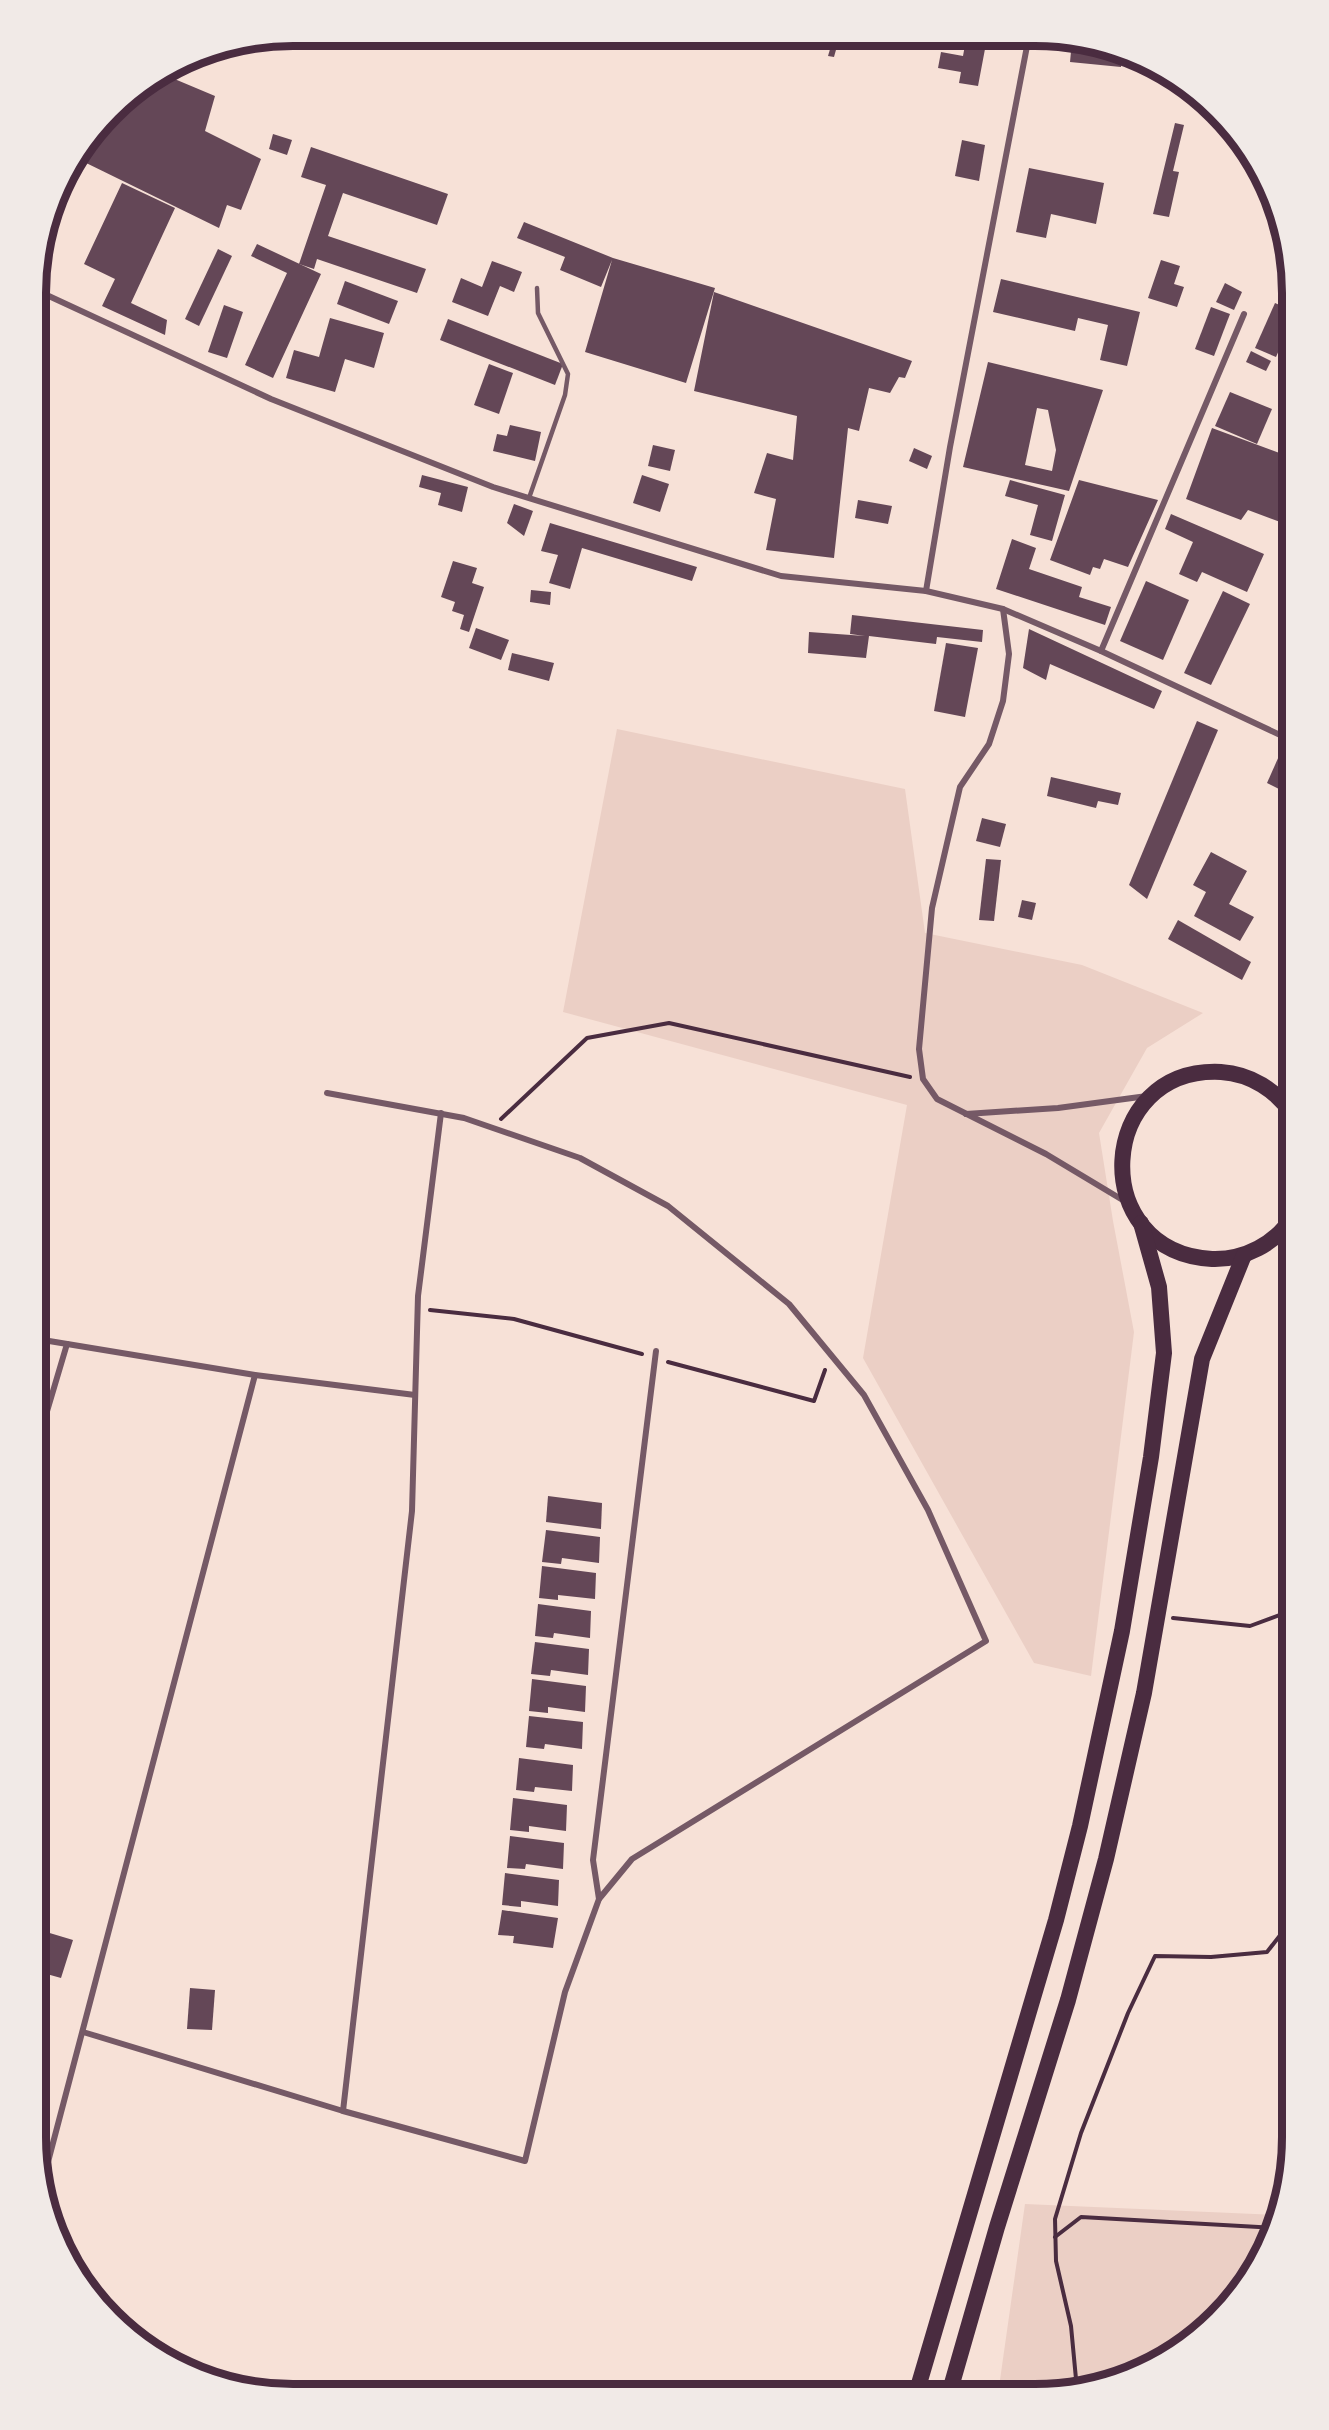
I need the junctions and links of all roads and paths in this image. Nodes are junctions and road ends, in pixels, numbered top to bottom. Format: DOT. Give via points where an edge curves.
graph roads {
  1 [pos="1027,46"];
  2 [pos="537,288"];
  3 [pos="46,295"];
  4 [pos="1244,314"];
  5 [pos="529,498"];
  6 [pos="926,591"];
  7 [pos="1003,609"];
  8 [pos="1101,651"];
  9 [pos="1282,736"];
  10 [pos="922,1079"];
  11 [pos="327,1093"];
  12 [pos="1152,1095"];
  13 [pos="1282,1101"];
  14 [pos="441,1113"];
  15 [pos="966,1114"];
  16 [pos="492,1127"];
  17 [pos="1129,1203"];
  18 [pos="1141,1223"];
  19 [pos="1282,1230"];
  20 [pos="1282,1238"];
  21 [pos="1267,1244"];
  22 [pos="1244,1255"];
  23 [pos="417,1309"];
  24 [pos="46,1340"];
  25 [pos="67,1344"];
  26 [pos="656,1357"];
  27 [pos="826,1369"];
  28 [pos="255,1375"];
  29 [pos="415,1395"];
  30 [pos="46,1415"];
  31 [pos="1282,1614"];
  32 [pos="1158,1616"];
  33 [pos="599,1899"];
  34 [pos="1282,1934"];
  35 [pos="83,2032"];
  36 [pos="343,2111"];
  37 [pos="48,2162"];
  38 [pos="1265,2227"];
  39 [pos="1055,2237"];
  40 [pos="1075,2380"];
  41 [pos="919,2384"];
  42 [pos="952,2384"];
  1 -- 6 [label="street"];
  2 -- 5 [label="lane" via="538,313 568,374 565,395"];
  3 -- 5 [label="street" via="271,399"];
  4 -- 8 [label="street"];
  5 -- 6 [label="street" via="781,576"];
  6 -- 7 [label="street"];
  7 -- 8 [label="street"];
  7 -- 10 [label="street" via="1009,654 1003,701 989,744 960,788 932,908 919,1049"];
  8 -- 9 [label="street"];
  10 -- 15 [label="street" via="937,1099"];
  10 -- 16 [label="path" via="669,1023 587,1038"];
  11 -- 14 [label="street"];
  12 -- 13 [label="highway" via="1176,1079 1204,1071 1233,1073 1261,1083"];
  12 -- 15 [label="street" via="1058,1108"];
  12 -- 17 [label="highway" via="1133,1118 1123,1146 1122,1175"];
  14 -- 16 [label="street"];
  14 -- 23 [label="street"];
  15 -- 17 [label="street" via="1046,1154"];
  16 -- 33 [label="street" via="580,1158 668,1206 789,1304 864,1395 928,1510 986,1641 632,1859"];
  17 -- 18 [label="highway"];
  18 -- 22 [label="highway" via="1157,1240 1199,1258"];
  18 -- 41 [label="highway" via="1159,1287 1164,1353 1122,1631 1056,1920"];
  19 -- 21 [label="highway"];
  20 -- 21 [label="highway"];
  21 -- 22 [label="highway"];
  22 -- 32 [label="highway" via="1202,1359"];
  23 -- 26 [label="path" via="514,1320"];
  23 -- 29 [label="street"];
  24 -- 25 [label="street"];
  25 -- 28 [label="street"];
  25 -- 30 [label="street"];
  26 -- 27 [label="path" via="814,1401"];
  26 -- 33 [label="street" via="592,1860"];
  28 -- 29 [label="street"];
  28 -- 35 [label="street"];
  29 -- 36 [label="street" via="412,1511"];
  31 -- 32 [label="path" via="1250,1626"];
  32 -- 42 [label="highway" via="1106,1859 1068,2000"];
  33 -- 36 [label="street" via="566,1992 525,2162"];
  34 -- 39 [label="path" via="1267,1952 1155,1956 1128,2013 1082,2133 1055,2220"];
  35 -- 36 [label="street"];
  35 -- 37 [label="street"];
  38 -- 39 [label="path" via="1081,2217"];
  39 -- 40 [label="path" via="1056,2261 1071,2326"];
}
